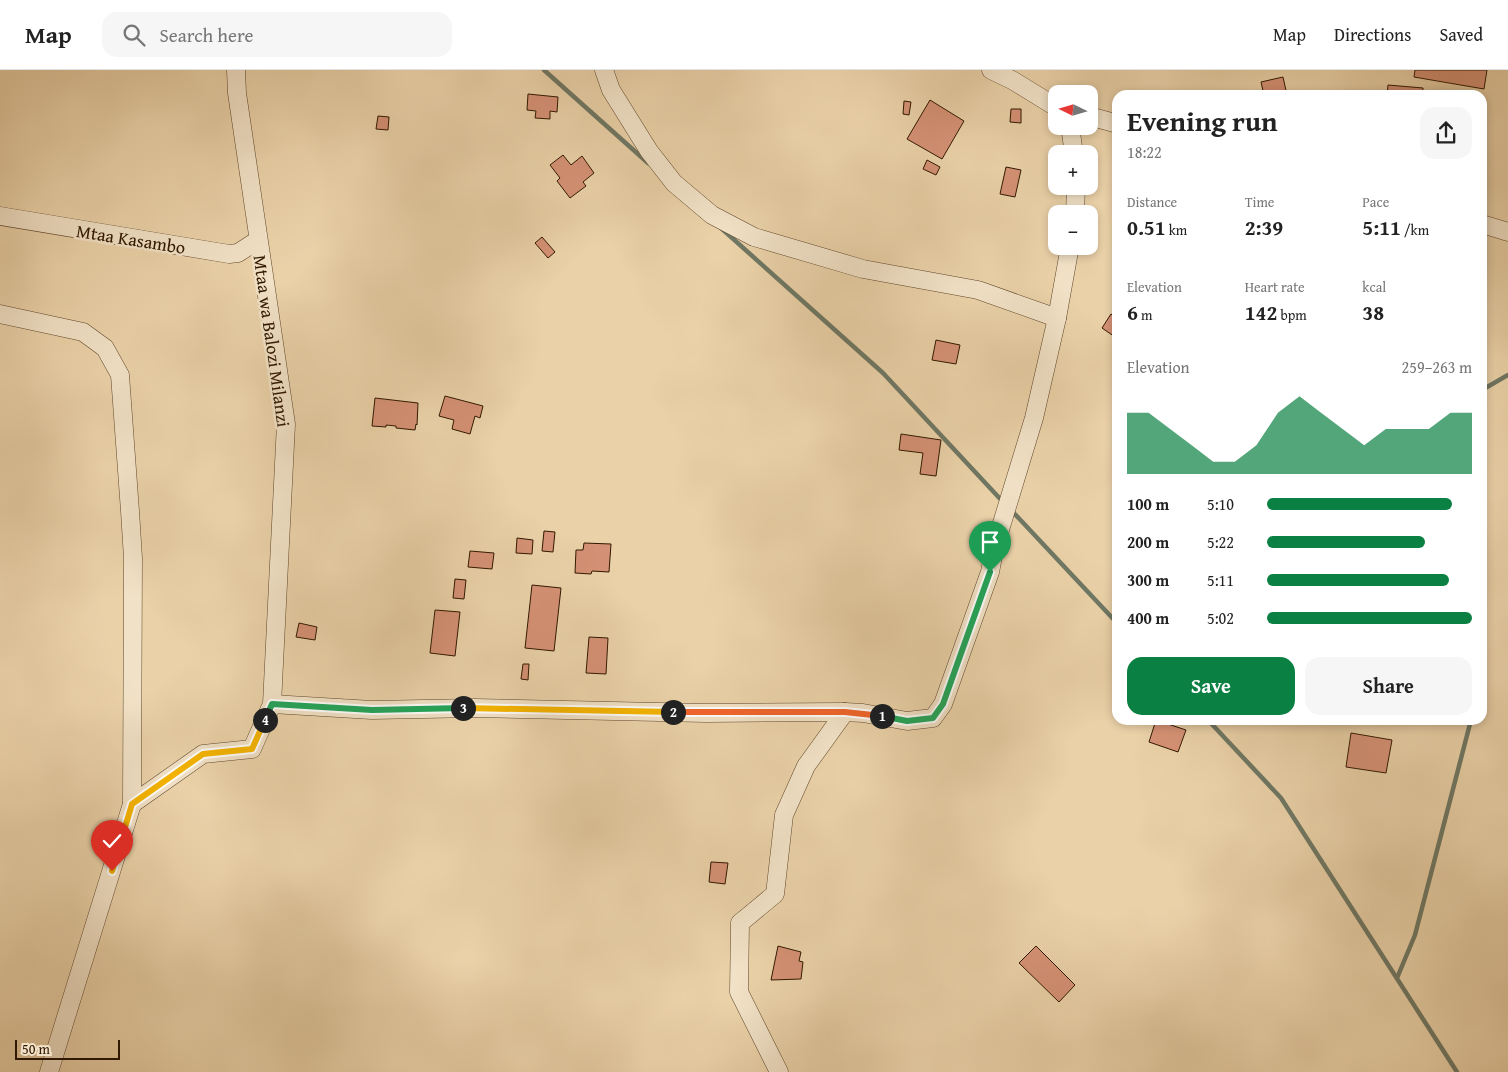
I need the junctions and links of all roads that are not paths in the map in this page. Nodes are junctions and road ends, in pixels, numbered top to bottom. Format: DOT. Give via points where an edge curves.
graph roads {
  1 [pos="236,70"];
  2 [pos="604,70"];
  3 [pos="991,70"];
  4 [pos="1048,102"];
  5 [pos="1098,118"];
  6 [pos="1112,122"];
  7 [pos="0,216"];
  8 [pos="1487,226"];
  9 [pos="1508,232"];
  10 [pos="258,240"];
  11 [pos="1068,255"];
  12 [pos="0,314"];
  13 [pos="1057,318"];
  14 [pos="272,704"];
  15 [pos="845,712"];
  16 [pos="132,804"];
  17 [pos="50,1072"];
  18 [pos="779,1072"];
  1 -- 10 [label="street, Mtaa wa Balozi Milanzi"];
  2 -- 13 [label="street" via="611,90 649,151 674,184 712,215 754,237 863,268 978,290"];
  3 -- 4 [label="street"];
  5 -- 6 [label="street"];
  7 -- 10 [label="street, Mtaa Kasambo" via="229,254 238,253"];
  8 -- 9 [label="street"];
  10 -- 14 [label="street, Mtaa wa Balozi Milanzi" via="286,424"];
  11 -- 13 [label="street"];
  12 -- 16 [label="street" via="83,332 105,348 120,375 132,558"];
  13 -- 15 [label="street" via="1034,418 990,572 943,704 933,718 907,721"];
  14 -- 15 [label="street" via="372,710"];
  14 -- 16 [label="street" via="252,749 203,754"];
  15 -- 18 [label="street" via="806,766 784,815 775,894 740,923 739,992"];
  16 -- 17 [label="street"];
}
